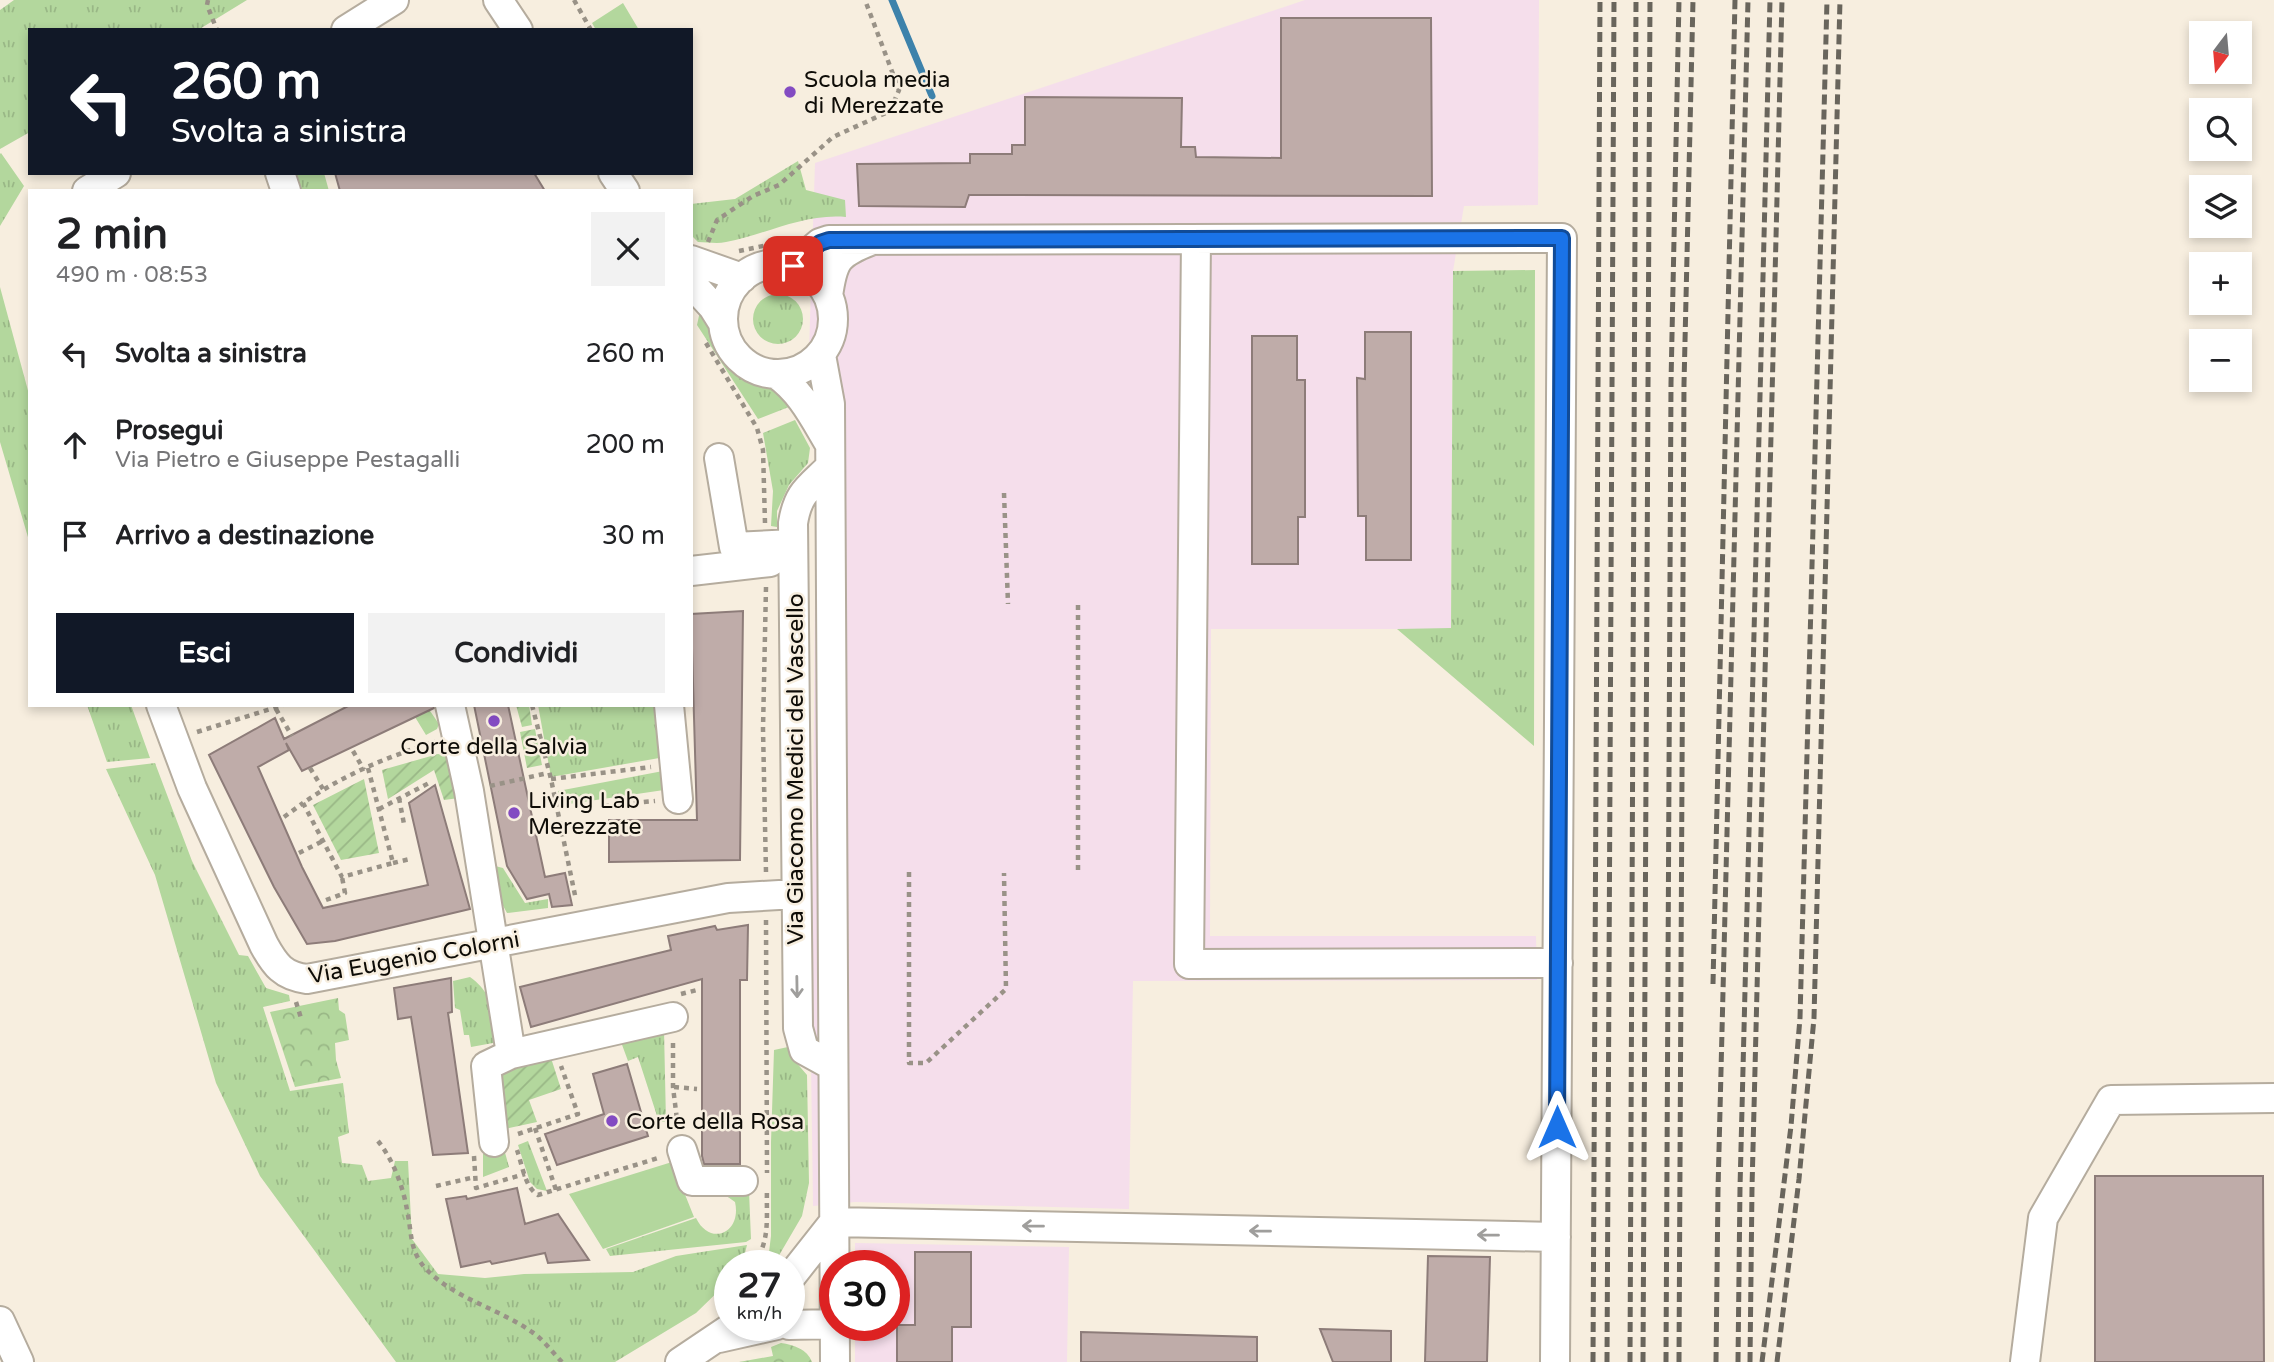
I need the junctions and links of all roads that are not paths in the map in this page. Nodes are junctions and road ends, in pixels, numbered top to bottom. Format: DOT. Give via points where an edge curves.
graph roads {
  1 [pos="394,0"];
  2 [pos="349,28"];
  3 [pos="113,175"];
  4 [pos="90,189"];
  5 [pos="1196,239"];
  6 [pos="870,241"];
  7 [pos="790,253"];
  8 [pos="698,254"];
  9 [pos="738,265"];
  10 [pos="693,285"];
  11 [pos="828,296"];
  12 [pos="711,329"];
  13 [pos="821,355"];
  14 [pos="776,374"];
  15 [pos="830,456"];
  16 [pos="719,458"];
  17 [pos="780,553"];
  18 [pos="693,571"];
  19 [pos="162,707"];
  20 [pos="450,707"];
  21 [pos="669,707"];
  22 [pos="678,799"];
  23 [pos="796,894"];
  24 [pos="492,943"];
  25 [pos="1558,963"];
  26 [pos="673,1017"];
  27 [pos="510,1054"];
  28 [pos="834,1066"];
  29 [pos="2274,1098"];
  30 [pos="503,1139"];
  31 [pos="682,1150"];
  32 [pos="759,1181"];
  33 [pos="834,1222"];
  34 [pos="1556,1237"];
  35 [pos="834,1250"];
  36 [pos="805,1259"];
  37 [pos="0,1321"];
  38 [pos="714,1340"];
  39 [pos="835,1341"];
  40 [pos="19,1362"];
  41 [pos="680,1362"];
  42 [pos="835,1362"];
  43 [pos="1555,1362"];
  44 [pos="2025,1362"];
  1 -- 2 [label="street"];
  3 -- 4 [label="street"];
  5 -- 6 [label="street"];
  5 -- 25 [label="street" via="1562,238"];
  5 -- 25 [label="street" via="1189,964"];
  6 -- 7 [label="street" via="829,240"];
  6 -- 11 [label="street" via="844,251"];
  7 -- 9 [label="street" via="766,265"];
  7 -- 11 [label="street"];
  8 -- 9 [label="street"];
  9 -- 12 [label="street"];
  10 -- 12 [label="street" via="708,300"];
  11 -- 13 [label="street" via="833,323"];
  12 -- 14 [label="street" via="727,339 749,366"];
  13 -- 14 [label="street" via="802,369"];
  13 -- 15 [label="street, Via Giacomo Medici del Vascello" via="830,404"];
  14 -- 15 [label="street" via="803,400"];
  15 -- 17 [label="street, Via Giacomo Medici del Vascello" via="804,490"];
  15 -- 28 [label="street, Via Giacomo Medici del Vascello"];
  16 -- 17 [label="street" via="734,547"];
  17 -- 18 [label="street"];
  17 -- 23 [label="street, Via Giacomo Medici del Vascello"];
  19 -- 24 [label="street, Via Eugenio Colorni" via="192,788 258,933 285,974 307,979"];
  20 -- 24 [label="street" via="469,791"];
  21 -- 22 [label="street"];
  23 -- 24 [label="street, Via Eugenio Colorni" via="728,898"];
  23 -- 28 [label="street, Via Giacomo Medici del Vascello, one-way" via="799,1036 804,1050"];
  24 -- 27 [label="street"];
  25 -- 34 [label="street"];
  26 -- 27 [label="street"];
  27 -- 30 [label="street" via="486,1066"];
  28 -- 33 [label="street, Via Giacomo Medici del Vascello"];
  29 -- 44 [label="street" via="2111,1100 2043,1218"];
  31 -- 32 [label="street" via="692,1181"];
  34 -- 33 [label="street, one-way"];
  33 -- 35 [label="street, Via Giacomo Medici del Vascello"];
  33 -- 36 [label="street"];
  34 -- 43 [label="street"];
  37 -- 40 [label="street"];
  38 -- 41 [label="street"];
  39 -- 42 [label="street, Via Giacomo Medici del Vascello"];
}
